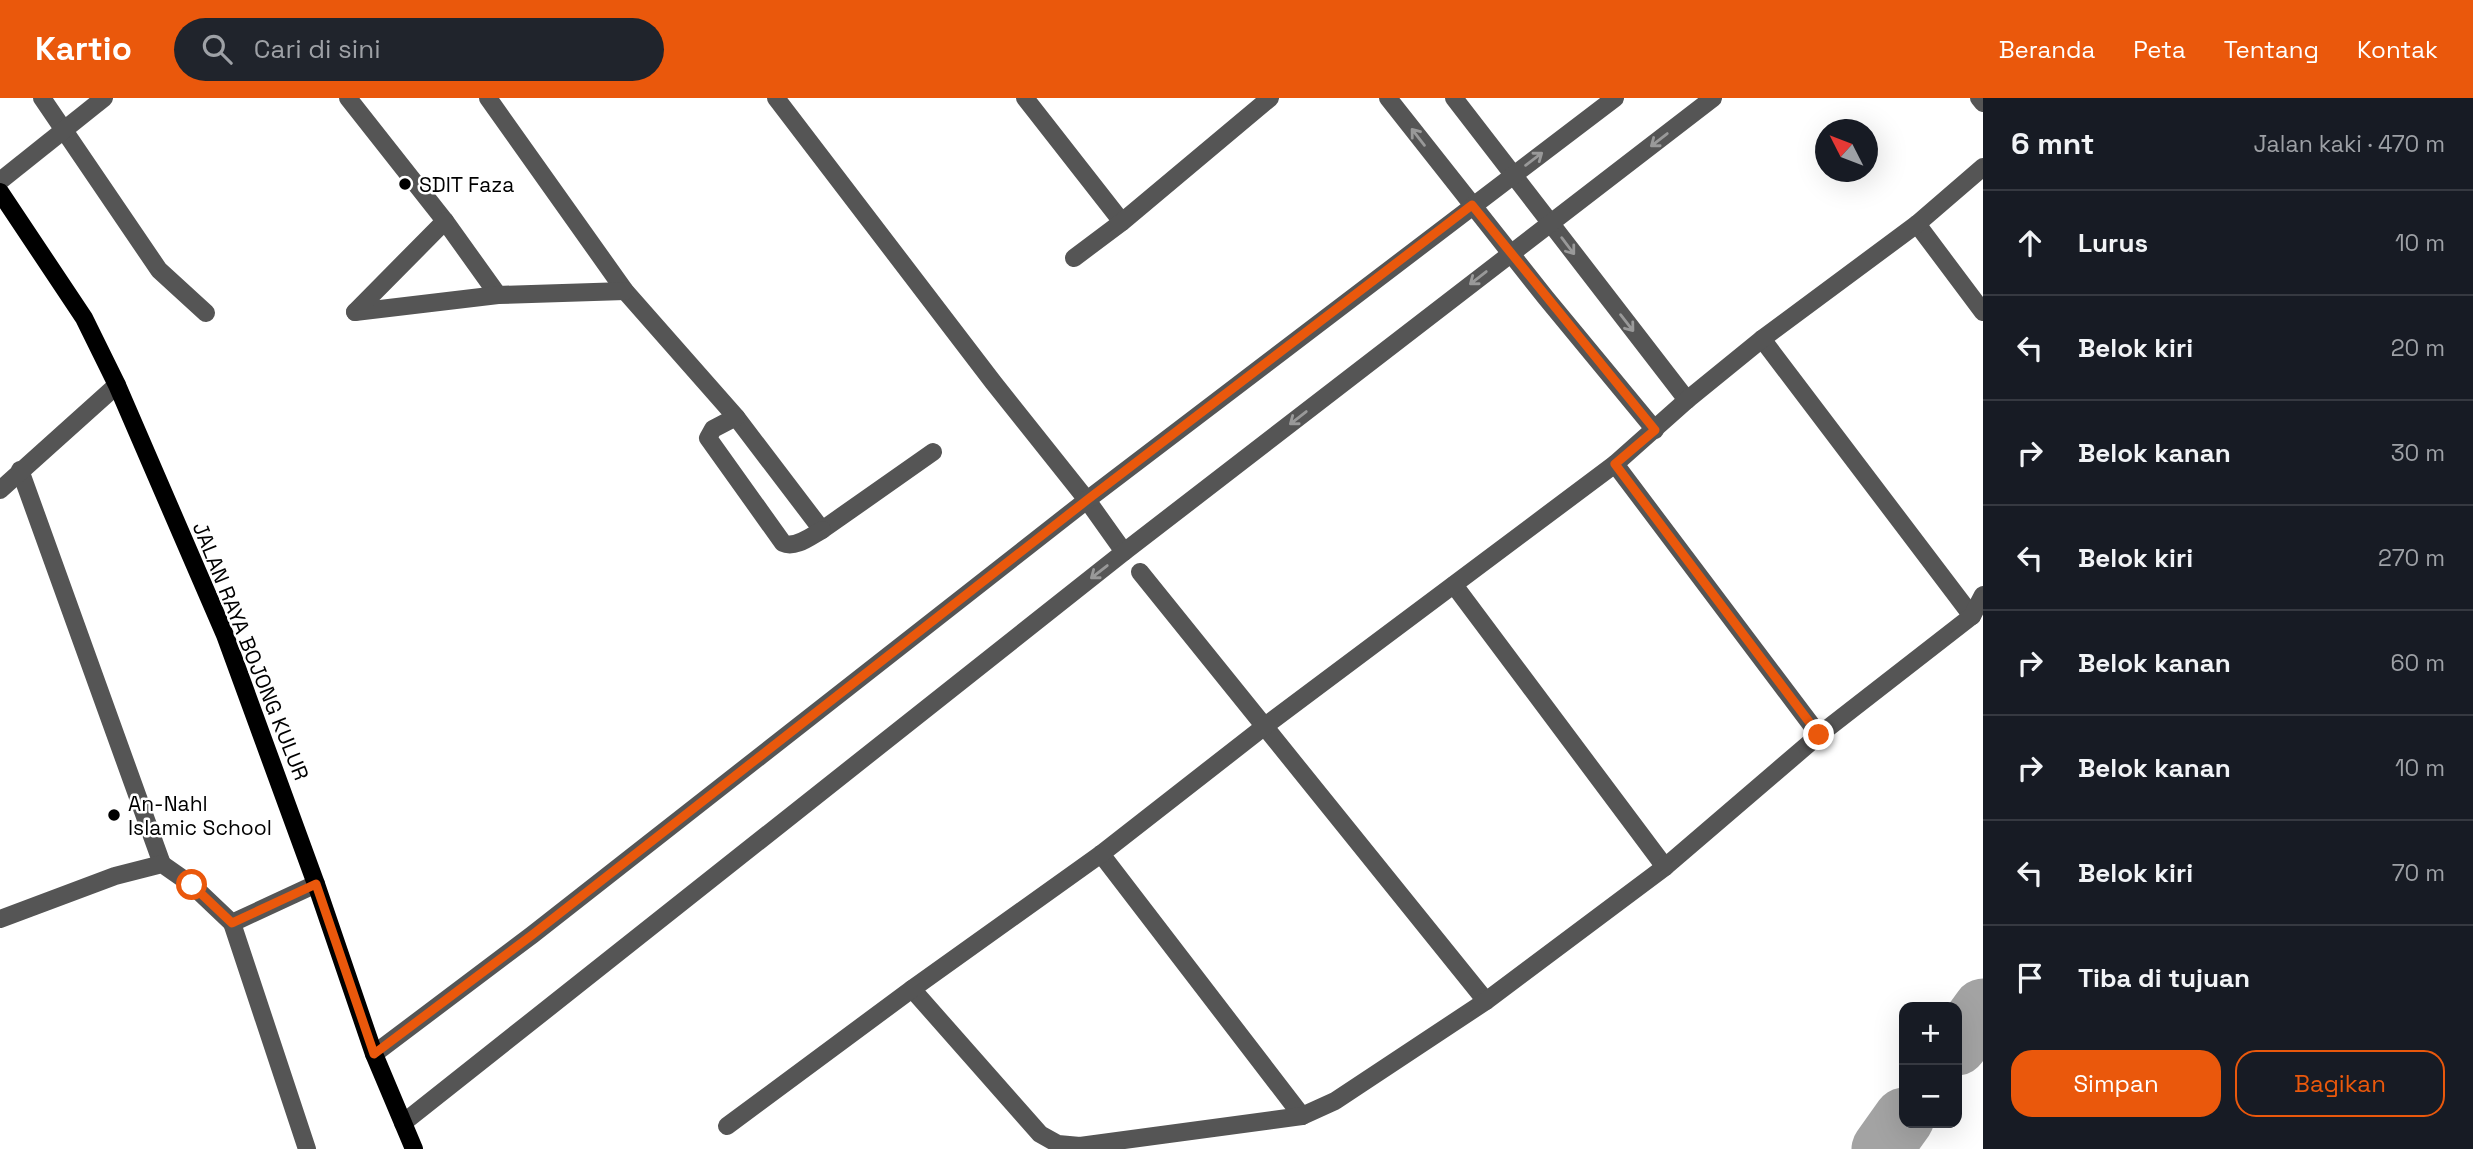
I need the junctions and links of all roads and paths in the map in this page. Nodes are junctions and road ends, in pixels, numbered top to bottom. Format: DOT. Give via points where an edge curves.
graph roads {
  1 [pos="42,98"];
  2 [pos="104,98"];
  3 [pos="348,98"];
  4 [pos="488,98"];
  5 [pos="776,98"];
  6 [pos="1025,98"];
  7 [pos="1270,98"];
  8 [pos="1388,98"];
  9 [pos="1454,98"];
  10 [pos="1615,98"];
  11 [pos="1713,98"];
  12 [pos="1979,98"];
  13 [pos="1983,103"];
  14 [pos="65,128"];
  15 [pos="1983,167"];
  16 [pos="1513,175"];
  17 [pos="0,181"];
  18 [pos="0,192"];
  19 [pos="1472,205"];
  20 [pos="444,221"];
  21 [pos="1122,222"];
  22 [pos="1551,224"];
  23 [pos="1917,224"];
  24 [pos="1511,253"];
  25 [pos="1073,258"];
  26 [pos="625,291"];
  27 [pos="498,295"];
  28 [pos="206,313"];
  29 [pos="1983,313"];
  30 [pos="1762,339"];
  31 [pos="117,385"];
  32 [pos="1687,400"];
  33 [pos="736,416"];
  34 [pos="1655,430"];
  35 [pos="933,452"];
  36 [pos="1615,464"];
  37 [pos="20,470"];
  38 [pos="0,489"];
  39 [pos="1087,500"];
  40 [pos="822,530"];
  41 [pos="1124,552"];
  42 [pos="1140,572"];
  43 [pos="1454,585"];
  44 [pos="1983,595"];
  45 [pos="1972,616"];
  46 [pos="1265,726"];
  47 [pos="1819,735"];
  48 [pos="1101,854"];
  49 [pos="162,863"];
  50 [pos="1665,867"];
  51 [pos="316,884"];
  52 [pos="0,919"];
  53 [pos="232,923"];
  54 [pos="912,989"];
  55 [pos="1486,1001"];
  56 [pos="374,1054"];
  57 [pos="1301,1116"];
  58 [pos="403,1123"];
  59 [pos="727,1126"];
  60 [pos="307,1149"];
  61 [pos="414,1149"];
  1 -- 14 [label="street"];
  2 -- 14 [label="street"];
  3 -- 20 [label="street"];
  4 -- 26 [label="street"];
  5 -- 39 [label="street"];
  6 -- 21 [label="street"];
  7 -- 21 [label="street"];
  19 -- 8 [label="street, one-way"];
  9 -- 16 [label="street"];
  16 -- 10 [label="street, one-way"];
  11 -- 22 [label="street, one-way"];
  12 -- 13 [label="street"];
  14 -- 17 [label="street"];
  14 -- 28 [label="street" via="159,270"];
  15 -- 23 [label="street"];
  16 -- 19 [label="street"];
  16 -- 22 [label="street"];
  18 -- 31 [label="main road, JALAN RAYA BOJONG KULUR" via="84,318"];
  19 -- 24 [label="street"];
  19 -- 39 [label="street"];
  20 -- 27 [label="street"];
  20 -- 27 [label="street" via="355,312"];
  21 -- 25 [label="street"];
  22 -- 24 [label="street"];
  22 -- 32 [label="street, one-way"];
  23 -- 29 [label="street"];
  23 -- 30 [label="street"];
  24 -- 34 [label="street"];
  24 -- 41 [label="street, one-way"];
  26 -- 27 [label="street"];
  26 -- 33 [label="street"];
  30 -- 32 [label="street"];
  30 -- 45 [label="street"];
  31 -- 37 [label="street"];
  31 -- 51 [label="main road, JALAN RAYA BOJONG KULUR" via="225,635"];
  32 -- 34 [label="street"];
  33 -- 40 [label="street"];
  33 -- 40 [label="street" via="713,429 708,438 783,543 795,544"];
  34 -- 36 [label="street"];
  35 -- 40 [label="street"];
  36 -- 43 [label="street"];
  36 -- 47 [label="street"];
  37 -- 38 [label="street"];
  37 -- 49 [label="street"];
  39 -- 41 [label="street"];
  39 -- 56 [label="street"];
  41 -- 58 [label="street, one-way"];
  42 -- 46 [label="street"];
  43 -- 46 [label="street"];
  43 -- 50 [label="street"];
  44 -- 45 [label="street"];
  45 -- 47 [label="street"];
  46 -- 48 [label="street"];
  46 -- 55 [label="street"];
  47 -- 50 [label="street"];
  48 -- 54 [label="street"];
  48 -- 57 [label="street"];
  49 -- 52 [label="street"];
  49 -- 53 [label="street"];
  50 -- 55 [label="street"];
  51 -- 53 [label="street"];
  51 -- 56 [label="main road, JALAN RAYA BOJONG KULUR"];
  53 -- 60 [label="street"];
  54 -- 57 [label="street" via="1040,1134 1058,1144 1080,1146"];
  54 -- 59 [label="street"];
  55 -- 57 [label="street" via="1335,1101"];
  56 -- 58 [label="main road, JALAN RAYA BOJONG KULUR"];
  58 -- 61 [label="main road, JALAN RAYA BOJONG KULUR"];
}
